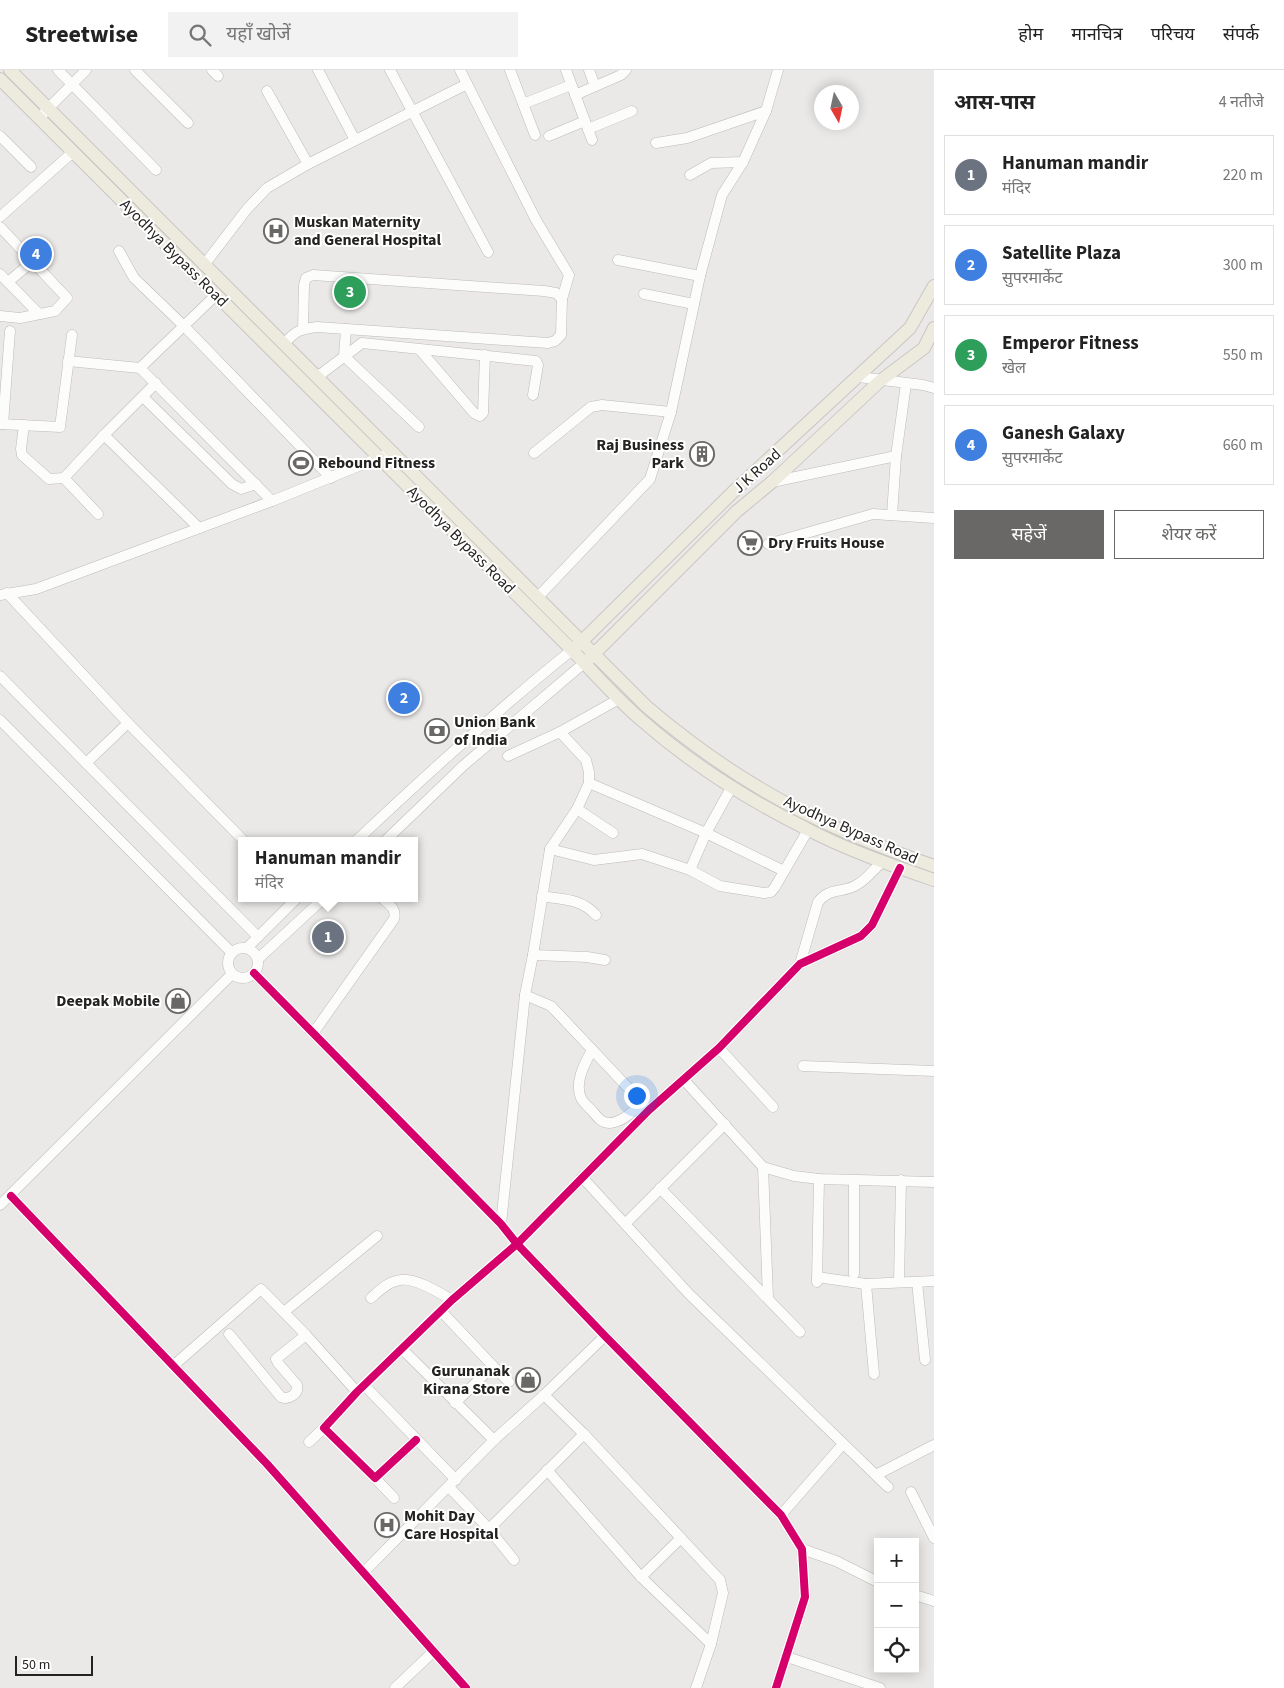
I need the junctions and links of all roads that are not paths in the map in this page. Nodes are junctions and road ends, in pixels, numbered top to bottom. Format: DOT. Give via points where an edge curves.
graph roads {
  1 [pos="10,70"];
  2 [pos="58,70"];
  3 [pos="86,70"];
  4 [pos="135,70"];
  5 [pos="318,70"];
  6 [pos="390,70"];
  7 [pos="460,70"];
  8 [pos="510,70"];
  9 [pos="566,70"];
  10 [pos="589,70"];
  11 [pos="626,70"];
  12 [pos="778,70"];
  13 [pos="0,79"];
  14 [pos="72,84"];
  15 [pos="467,84"];
  16 [pos="595,86"];
  17 [pos="267,90"];
  18 [pos="573,90"];
  19 [pos="523,104"];
  20 [pos="412,110"];
  21 [pos="632,111"];
  22 [pos="766,111"];
  23 [pos="43,113"];
  24 [pos="188,123"];
  25 [pos="586,125"];
  26 [pos="535,135"];
  27 [pos="0,136"];
  28 [pos="549,136"];
  29 [pos="355,140"];
  30 [pos="592,140"];
  31 [pos="656,143"];
  32 [pos="73,152"];
  33 [pos="743,162"];
  34 [pos="308,164"];
  35 [pos="31,167"];
  36 [pos="156,170"];
  37 [pos="690,175"];
  38 [pos="0,217"];
  39 [pos="0,227"];
  40 [pos="119,251"];
  41 [pos="488,252"];
  42 [pos="618,260"];
  43 [pos="33,261"];
  44 [pos="204,265"];
  45 [pos="0,274"];
  46 [pos="700,276"];
  47 [pos="8,282"];
  48 [pos="934,286"];
  49 [pos="644,294"];
  50 [pos="216,295"];
  51 [pos="562,299"];
  52 [pos="694,304"];
  53 [pos="39,314"];
  54 [pos="0,316"];
  55 [pos="183,325"];
  56 [pos="934,328"];
  57 [pos="303,329"];
  58 [pos="346,329"];
  59 [pos="10,331"];
  60 [pos="72,335"];
  61 [pos="284,344"];
  62 [pos="929,347"];
  63 [pos="420,350"];
  64 [pos="344,356"];
  65 [pos="485,356"];
  66 [pos="68,361"];
  67 [pos="140,368"];
  68 [pos="317,376"];
  69 [pos="859,377"];
  70 [pos="880,381"];
  71 [pos="156,383"];
  72 [pos="906,384"];
  73 [pos="934,387"];
  74 [pos="533,395"];
  75 [pos="143,397"];
  76 [pos="831,403"];
  77 [pos="670,412"];
  78 [pos="844,415"];
  79 [pos="1,424"];
  80 [pos="24,425"];
  81 [pos="419,427"];
  82 [pos="104,435"];
  83 [pos="392,452"];
  84 [pos="534,453"];
  85 [pos="896,456"];
  86 [pos="379,459"];
  87 [pos="64,478"];
  88 [pos="331,478"];
  89 [pos="772,482"];
  90 [pos="256,484"];
  91 [pos="272,501"];
  92 [pos="98,514"];
  93 [pos="892,515"];
  94 [pos="934,518"];
  95 [pos="199,528"];
  96 [pos="768,544"];
  97 [pos="3,594"];
  98 [pos="537,598"];
  99 [pos="577,646"];
  100 [pos="589,659"];
  101 [pos="0,676"];
  102 [pos="619,699"];
  103 [pos="0,720"];
  104 [pos="128,723"];
  105 [pos="560,732"];
  106 [pos="508,756"];
  107 [pos="86,763"];
  108 [pos="589,783"];
  109 [pos="731,788"];
  110 [pos="577,808"];
  111 [pos="808,830"];
  112 [pos="613,833"];
  113 [pos="706,833"];
  114 [pos="240,837"];
  115 [pos="360,837"];
  116 [pos="389,837"];
  117 [pos="550,849"];
  118 [pos="882,862"];
  119 [pos="934,866"];
  120 [pos="900,868"];
  121 [pos="690,870"];
  122 [pos="784,871"];
  123 [pos="934,880"];
  124 [pos="542,896"];
  125 [pos="293,902"];
  126 [pos="320,902"];
  127 [pos="386,902"];
  128 [pos="596,915"];
  129 [pos="258,937"];
  130 [pos="246,948"];
  131 [pos="232,953"];
  132 [pos="533,954"];
  133 [pos="258,959"];
  134 [pos="605,960"];
  135 [pos="800,964"];
  136 [pos="254,973"];
  137 [pos="232,974"];
  138 [pos="525,995"];
  139 [pos="314,1032"];
  140 [pos="719,1048"];
  141 [pos="592,1050"];
  142 [pos="803,1066"];
  143 [pos="934,1071"];
  144 [pos="684,1080"];
  145 [pos="646,1106"];
  146 [pos="773,1107"];
  147 [pos="725,1124"];
  148 [pos="763,1167"];
  149 [pos="582,1177"];
  150 [pos="818,1179"];
  151 [pos="901,1180"];
  152 [pos="854,1181"];
  153 [pos="934,1182"];
  154 [pos="660,1188"];
  155 [pos="11,1196"];
  156 [pos="0,1205"];
  157 [pos="626,1223"];
  158 [pos="501,1224"];
  159 [pos="377,1236"];
  160 [pos="517,1244"];
  161 [pos="854,1274"];
  162 [pos="934,1281"];
  163 [pos="899,1282"];
  164 [pos="917,1282"];
  165 [pos="866,1284"];
  166 [pos="371,1298"];
  167 [pos="768,1298"];
  168 [pos="452,1300"];
  169 [pos="441,1311"];
  170 [pos="284,1312"];
  171 [pos="800,1332"];
  172 [pos="229,1334"];
  173 [pos="306,1336"];
  174 [pos="605,1336"];
  175 [pos="402,1349"];
  176 [pos="925,1360"];
  177 [pos="173,1366"];
  178 [pos="493,1366"];
  179 [pos="874,1374"];
  180 [pos="509,1382"];
  181 [pos="361,1389"];
  182 [pos="544,1395"];
  183 [pos="455,1403"];
  184 [pos="324,1428"];
  185 [pos="584,1434"];
  186 [pos="416,1440"];
  187 [pos="494,1440"];
  188 [pos="309,1442"];
  189 [pos="843,1444"];
  190 [pos="934,1444"];
  191 [pos="547,1470"];
  192 [pos="876,1476"];
  193 [pos="375,1478"];
  194 [pos="452,1484"];
  195 [pos="888,1487"];
  196 [pos="911,1492"];
  197 [pos="394,1498"];
  198 [pos="780,1515"];
  199 [pos="489,1529"];
  200 [pos="681,1538"];
  201 [pos="934,1538"];
  202 [pos="802,1550"];
  203 [pos="514,1560"];
  204 [pos="364,1572"];
  205 [pos="641,1577"];
  206 [pos="874,1580"];
  207 [pos="919,1596"];
  208 [pos="934,1601"];
  209 [pos="711,1644"];
  210 [pos="434,1651"];
  211 [pos="787,1657"];
  212 [pos="875,1687"];
  213 [pos="395,1688"];
  214 [pos="466,1688"];
  215 [pos="696,1688"];
  216 [pos="776,1688"];
  1 -- 23 [label="main road, Ayodhya Bypass Road"];
  2 -- 14 [label="street"];
  3 -- 14 [label="street"];
  4 -- 24 [label="street"];
  5 -- 29 [label="street"];
  6 -- 20 [label="street"];
  7 -- 15 [label="street"];
  8 -- 19 [label="street"];
  9 -- 18 [label="street"];
  10 -- 16 [label="street"];
  11 -- 16 [label="street"];
  12 -- 22 [label="street"];
  13 -- 23 [label="main road, Ayodhya Bypass Road"];
  14 -- 23 [label="street"];
  14 -- 36 [label="street"];
  15 -- 20 [label="street"];
  15 -- 51 [label="street" via="536,220 569,275"];
  16 -- 18 [label="street"];
  17 -- 34 [label="street"];
  18 -- 19 [label="street"];
  18 -- 25 [label="street"];
  19 -- 26 [label="street"];
  20 -- 29 [label="street"];
  20 -- 41 [label="street"];
  21 -- 25 [label="street"];
  22 -- 31 [label="street" via="687,138"];
  22 -- 33 [label="street"];
  23 -- 32 [label="main road, Ayodhya Bypass Road"];
  23 -- 44 [label="main road, Ayodhya Bypass Road"];
  25 -- 28 [label="street"];
  25 -- 30 [label="street"];
  27 -- 35 [label="street"];
  29 -- 34 [label="street"];
  32 -- 38 [label="street"];
  32 -- 50 [label="main road, Ayodhya Bypass Road"];
  33 -- 37 [label="street" via="711,162"];
  33 -- 46 [label="street" via="722,195"];
  34 -- 44 [label="street" via="267,188 246,209"];
  39 -- 43 [label="street"];
  40 -- 55 [label="street" via="134,278"];
  42 -- 46 [label="street"];
  43 -- 47 [label="street"];
  43 -- 53 [label="street" via="68,298 55,311"];
  44 -- 61 [label="main road, Ayodhya Bypass Road"];
  45 -- 47 [label="street"];
  46 -- 52 [label="street"];
  47 -- 53 [label="street"];
  48 -- 69 [label="main road, J K Road" via="910,328"];
  49 -- 52 [label="street"];
  50 -- 55 [label="street"];
  50 -- 86 [label="main road, Ayodhya Bypass Road"];
  51 -- 57 [label="street" via="556,293 544,291 313,275 306,278 304,285"];
  51 -- 58 [label="street" via="561,335 548,342"];
  52 -- 77 [label="street"];
  53 -- 54 [label="street" via="20,318"];
  55 -- 67 [label="street"];
  55 -- 88 [label="street"];
  56 -- 62 [label="main road, J K Road"];
  57 -- 58 [label="street"];
  57 -- 61 [label="street"];
  58 -- 64 [label="street"];
  59 -- 79 [label="street"];
  60 -- 66 [label="street"];
  61 -- 68 [label="main road, Ayodhya Bypass Road"];
  62 -- 70 [label="main road, J K Road"];
  63 -- 64 [label="street" via="362,343"];
  63 -- 65 [label="street"];
  63 -- 65 [label="street" via="480,416 483,413"];
  64 -- 68 [label="street"];
  64 -- 81 [label="street"];
  65 -- 74 [label="street" via="536,361"];
  66 -- 67 [label="street"];
  66 -- 80 [label="street" via="60,427"];
  67 -- 71 [label="street"];
  68 -- 83 [label="main road, Ayodhya Bypass Road"];
  69 -- 70 [label="street"];
  69 -- 76 [label="main road, J K Road"];
  70 -- 72 [label="street"];
  70 -- 78 [label="main road, J K Road"];
  71 -- 75 [label="street"];
  71 -- 90 [label="street"];
  72 -- 73 [label="street"];
  72 -- 85 [label="street"];
  75 -- 82 [label="street"];
  75 -- 90 [label="street" via="232,484 241,489"];
  76 -- 78 [label="main road"];
  76 -- 99 [label="main road, J K Road" via="733,492"];
  77 -- 84 [label="street" via="602,405 591,407"];
  77 -- 98 [label="street" via="650,479"];
  78 -- 89 [label="main road, J K Road"];
  79 -- 80 [label="street"];
  80 -- 87 [label="street" via="21,449 24,459 49,479"];
  82 -- 87 [label="street"];
  82 -- 95 [label="street"];
  83 -- 86 [label="street"];
  83 -- 98 [label="main road, Ayodhya Bypass Road"];
  85 -- 89 [label="street"];
  85 -- 93 [label="street"];
  86 -- 88 [label="street"];
  86 -- 99 [label="main road, Ayodhya Bypass Road"];
  87 -- 92 [label="street"];
  88 -- 91 [label="street"];
  89 -- 100 [label="main road, J K Road" via="737,511"];
  90 -- 91 [label="street"];
  91 -- 95 [label="street"];
  93 -- 94 [label="street"];
  93 -- 96 [label="street" via="873,514"];
  95 -- 97 [label="street" via="36,589"];
  97 -- 104 [label="street"];
  98 -- 99 [label="main road, Ayodhya Bypass Road"];
  99 -- 100 [label="main road, Ayodhya Bypass Road"];
  99 -- 115 [label="street" via="520,692"];
  100 -- 102 [label="main road, Ayodhya Bypass Road"];
  100 -- 116 [label="street" via="464,765"];
  100 -- 119 [label="main road, Ayodhya Bypass Road" via="679,735 714,760 797,809 891,851"];
  101 -- 107 [label="street"];
  102 -- 105 [label="street"];
  102 -- 109 [label="main road, Ayodhya Bypass Road" via="671,745"];
  103 -- 131 [label="street"];
  104 -- 107 [label="street"];
  104 -- 114 [label="street"];
  105 -- 106 [label="street"];
  105 -- 108 [label="street" via="586,760"];
  107 -- 129 [label="street"];
  108 -- 110 [label="street"];
  108 -- 113 [label="street"];
  109 -- 111 [label="main road, Ayodhya Bypass Road"];
  109 -- 113 [label="street"];
  110 -- 112 [label="street"];
  110 -- 117 [label="street"];
  111 -- 118 [label="main road, Ayodhya Bypass Road"];
  111 -- 122 [label="street"];
  113 -- 121 [label="street"];
  113 -- 122 [label="street"];
  117 -- 121 [label="street" via="594,860 642,854"];
  117 -- 124 [label="street"];
  118 -- 120 [label="main road, Ayodhya Bypass Road"];
  118 -- 135 [label="street" via="858,885 830,892 818,902"];
  120 -- 123 [label="main road, Ayodhya Bypass Road"];
  120 -- 135 [label="street" via="872,925 861,936"];
  121 -- 122 [label="street" via="720,886 764,893 771,892"];
  124 -- 128 [label="street" via="579,902"];
  124 -- 132 [label="street"];
  125 -- 129 [label="street"];
  126 -- 133 [label="street"];
  127 -- 139 [label="street" via="393,909 394,919"];
  129 -- 130 [label="street"];
  130 -- 131 [label="street"];
  130 -- 133 [label="street"];
  131 -- 137 [label="street" via="228,966"];
  132 -- 134 [label="street"];
  132 -- 138 [label="street"];
  133 -- 136 [label="street"];
  135 -- 140 [label="street"];
  136 -- 137 [label="street" via="243,978"];
  136 -- 139 [label="street"];
  137 -- 155 [label="street"];
  138 -- 141 [label="street" via="552,1006"];
  138 -- 158 [label="street"];
  139 -- 158 [label="street"];
  140 -- 144 [label="street"];
  140 -- 146 [label="street"];
  141 -- 145 [label="street"];
  141 -- 145 [label="street" via="582,1069 578,1087 582,1100 598,1118 611,1123"];
  142 -- 143 [label="street"];
  144 -- 145 [label="street"];
  144 -- 147 [label="street"];
  145 -- 149 [label="street"];
  147 -- 148 [label="street"];
  147 -- 154 [label="street"];
  148 -- 150 [label="street"];
  148 -- 167 [label="street"];
  149 -- 157 [label="street"];
  149 -- 160 [label="street"];
  150 -- 152 [label="street"];
  150 -- 165 [label="street" via="817,1279"];
  151 -- 152 [label="street"];
  151 -- 153 [label="street"];
  151 -- 163 [label="street"];
  152 -- 161 [label="street"];
  154 -- 157 [label="street"];
  154 -- 167 [label="street"];
  155 -- 156 [label="street"];
  155 -- 177 [label="street"];
  157 -- 189 [label="street" via="689,1294"];
  158 -- 160 [label="street"];
  159 -- 170 [label="street"];
  160 -- 168 [label="street"];
  160 -- 174 [label="street"];
  162 -- 164 [label="street"];
  163 -- 164 [label="street"];
  163 -- 165 [label="street"];
  164 -- 176 [label="street"];
  165 -- 179 [label="street"];
  166 -- 168 [label="street" via="385,1286 402,1279 428,1286"];
  167 -- 171 [label="street"];
  168 -- 169 [label="street"];
  169 -- 175 [label="street"];
  169 -- 178 [label="street"];
  170 -- 173 [label="street"];
  170 -- 177 [label="street" via="261,1289"];
  172 -- 173 [label="street" via="286,1399 298,1388 276,1360"];
  173 -- 181 [label="street"];
  174 -- 182 [label="street"];
  174 -- 198 [label="street"];
  175 -- 181 [label="street"];
  175 -- 183 [label="street"];
  177 -- 204 [label="street"];
  178 -- 180 [label="street"];
  178 -- 183 [label="street"];
  181 -- 184 [label="street"];
  181 -- 186 [label="street"];
  182 -- 185 [label="street"];
  182 -- 187 [label="street"];
  183 -- 187 [label="street"];
  184 -- 188 [label="street"];
  184 -- 193 [label="street"];
  185 -- 191 [label="street"];
  185 -- 200 [label="street"];
  186 -- 193 [label="street"];
  186 -- 194 [label="street"];
  187 -- 194 [label="street"];
  189 -- 192 [label="street"];
  189 -- 198 [label="street"];
  190 -- 192 [label="street"];
  191 -- 199 [label="street"];
  191 -- 205 [label="street"];
  192 -- 195 [label="street"];
  193 -- 197 [label="street"];
  194 -- 199 [label="street"];
  194 -- 204 [label="street"];
  196 -- 201 [label="street"];
  198 -- 202 [label="street"];
  199 -- 203 [label="street"];
  200 -- 205 [label="street"];
  200 -- 209 [label="street" via="720,1580 723,1593"];
  202 -- 206 [label="street" via="836,1561"];
  202 -- 211 [label="street" via="805,1597"];
  204 -- 210 [label="street"];
  205 -- 209 [label="street"];
  207 -- 208 [label="street"];
  209 -- 215 [label="street"];
  210 -- 213 [label="street"];
  210 -- 214 [label="street"];
  211 -- 212 [label="street"];
  211 -- 216 [label="street"];
}
